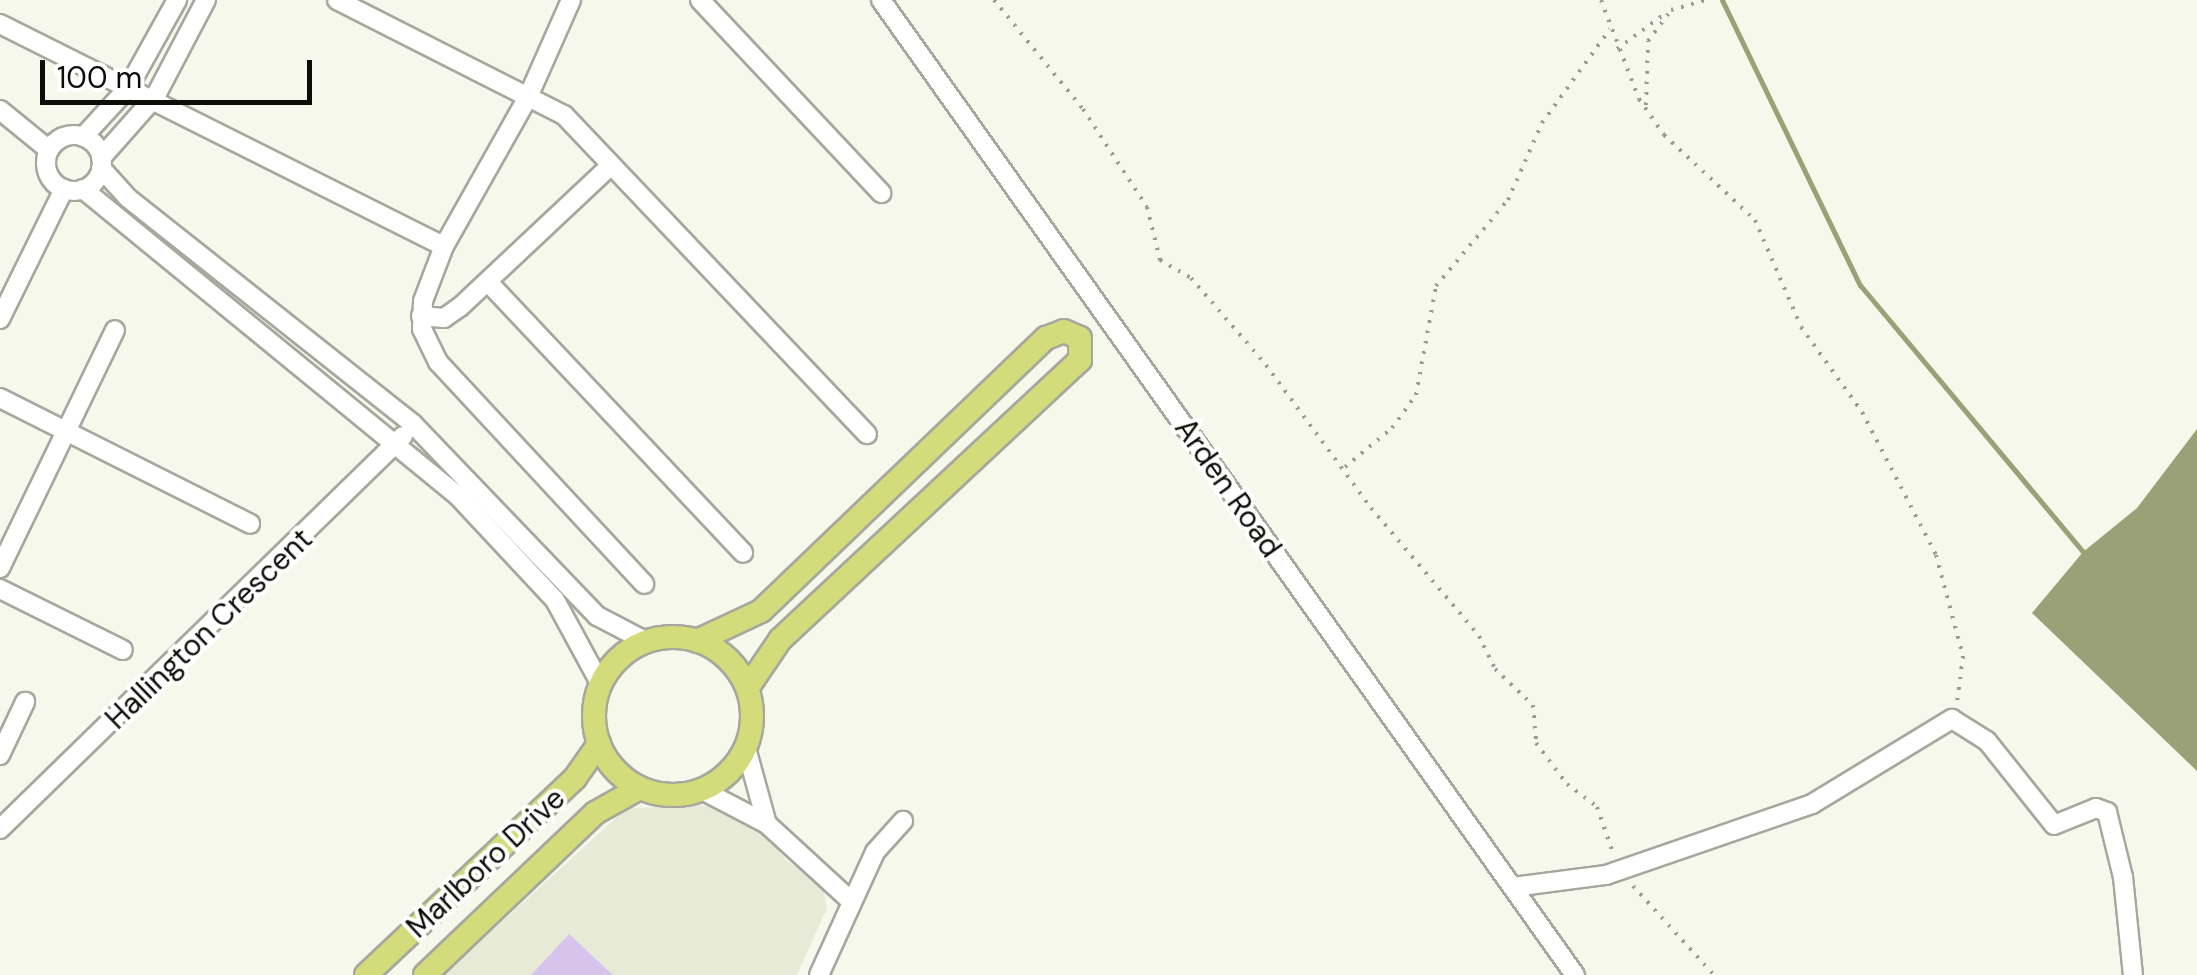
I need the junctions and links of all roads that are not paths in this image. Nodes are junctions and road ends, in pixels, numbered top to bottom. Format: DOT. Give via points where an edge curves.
graph roads {
  1 [pos="177,0"];
  2 [pos="206,0"];
  3 [pos="337,0"];
  4 [pos="571,0"];
  5 [pos="700,0"];
  6 [pos="881,0"];
  7 [pos="0,24"];
  8 [pos="128,88"];
  9 [pos="528,97"];
  10 [pos="152,102"];
  11 [pos="0,110"];
  12 [pos="83,137"];
  13 [pos="49,150"];
  14 [pos="101,163"];
  15 [pos="610,166"];
  16 [pos="74,189"];
  17 [pos="881,193"];
  18 [pos="444,246"];
  19 [pos="488,282"];
  20 [pos="421,316"];
  21 [pos="0,319"];
  22 [pos="115,330"];
  23 [pos="0,398"];
  24 [pos="413,424"];
  25 [pos="66,431"];
  26 [pos="867,434"];
  27 [pos="397,443"];
  28 [pos="250,524"];
  29 [pos="743,553"];
  30 [pos="0,568"];
  31 [pos="644,584"];
  32 [pos="0,589"];
  33 [pos="645,641"];
  34 [pos="697,641"];
  35 [pos="123,650"];
  36 [pos="600,683"];
  37 [pos="748,688"];
  38 [pos="25,702"];
  39 [pos="598,744"];
  40 [pos="746,748"];
  41 [pos="0,755"];
  42 [pos="640,788"];
  43 [pos="702,790"];
  44 [pos="902,820"];
  45 [pos="768,824"];
  46 [pos="0,829"];
  47 [pos="1512,887"];
  48 [pos="850,900"];
  49 [pos="366,975"];
  50 [pos="425,975"];
  51 [pos="820,975"];
  52 [pos="1575,975"];
  53 [pos="2134,975"];
  1 -- 8 [label="street"];
  2 -- 10 [label="street"];
  3 -- 9 [label="street"];
  4 -- 9 [label="street"];
  5 -- 17 [label="street"];
  6 -- 47 [label="street, Arden Road"];
  7 -- 8 [label="street"];
  8 -- 10 [label="street"];
  8 -- 12 [label="street"];
  9 -- 15 [label="street" via="564,115"];
  9 -- 18 [label="street"];
  10 -- 14 [label="street"];
  10 -- 18 [label="street"];
  11 -- 13 [label="street"];
  12 -- 13 [label="street" via="64,137"];
  12 -- 14 [label="street"];
  13 -- 16 [label="street" via="46,168"];
  14 -- 16 [label="street"];
  14 -- 24 [label="street" via="128,198"];
  15 -- 19 [label="street"];
  15 -- 26 [label="street"];
  16 -- 21 [label="street"];
  16 -- 27 [label="street"];
  18 -- 20 [label="street"];
  19 -- 20 [label="street" via="444,318"];
  19 -- 29 [label="street"];
  20 -- 31 [label="street" via="438,362"];
  22 -- 25 [label="street"];
  23 -- 25 [label="street"];
  24 -- 27 [label="street, Hallington Crescent"];
  24 -- 33 [label="street" via="597,616"];
  25 -- 28 [label="street"];
  25 -- 30 [label="street"];
  27 -- 36 [label="street" via="458,496 555,600"];
  27 -- 46 [label="street, Hallington Crescent"];
  32 -- 35 [label="street"];
  33 -- 34 [label="main road"];
  33 -- 36 [label="main road" via="618,658"];
  34 -- 37 [label="main road" via="732,661"];
  34 -- 37 [label="main road" via="761,611 1046,338 1064,331 1080,338 1080,360 780,640"];
  36 -- 39 [label="main road" via="593,713"];
  37 -- 40 [label="main road" via="753,718"];
  38 -- 41 [label="street"];
  39 -- 42 [label="main road" via="615,770"];
  39 -- 49 [label="main road, Marlboro Drive" via="562,791"];
  40 -- 43 [label="main road" via="728,774"];
  40 -- 45 [label="street"];
  42 -- 43 [label="main road" via="671,795"];
  42 -- 50 [label="main road, Marlboro Drive" via="595,813"];
  43 -- 45 [label="street"];
  44 -- 48 [label="street"];
  45 -- 48 [label="street"];
  47 -- 52 [label="street, Arden Road"];
  47 -- 53 [label="street" via="1619,872 1812,804 1952,719 1987,741 2054,825 2096,808 2107,812 2123,876"];
  48 -- 51 [label="street"];
}
